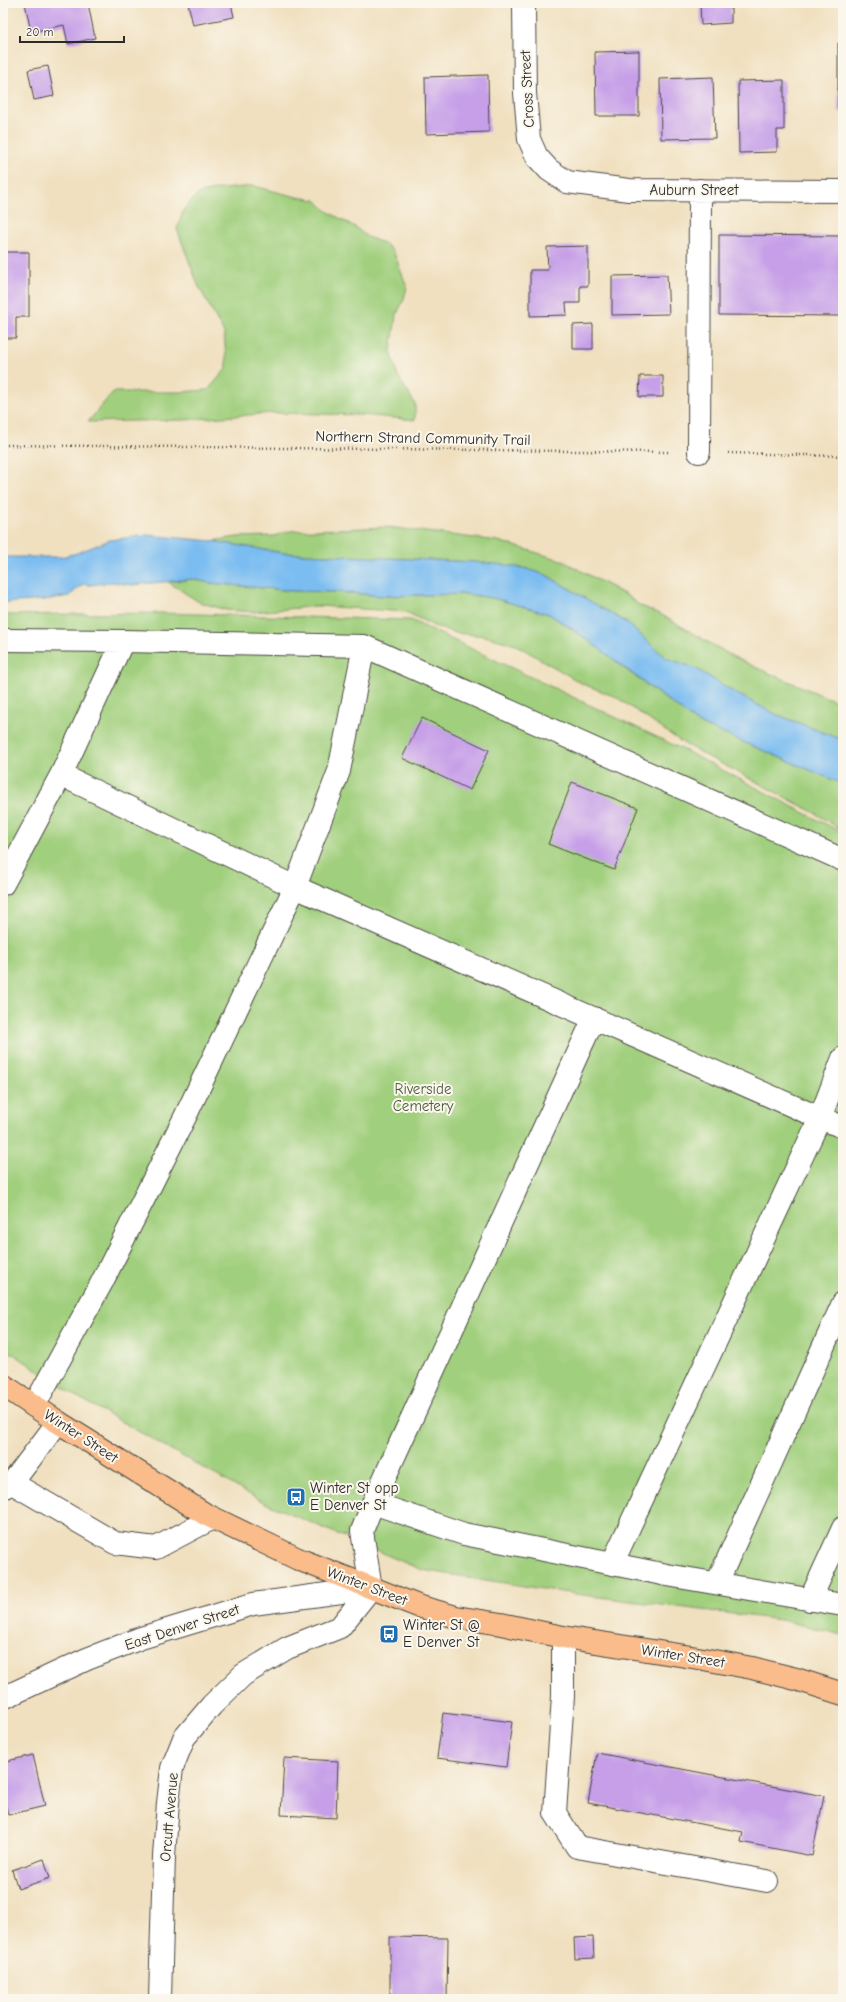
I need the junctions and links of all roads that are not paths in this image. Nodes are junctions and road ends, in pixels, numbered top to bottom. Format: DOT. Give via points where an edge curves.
graph roads {
  1 [pos="524,3"];
  2 [pos="549,170"];
  3 [pos="700,190"];
  4 [pos="843,191"];
  5 [pos="699,452"];
  6 [pos="3,640"];
  7 [pos="124,641"];
  8 [pos="364,646"];
  9 [pos="61,775"];
  10 [pos="843,860"];
  11 [pos="3,884"];
  12 [pos="295,887"];
  13 [pos="594,1018"];
  14 [pos="843,1058"];
  15 [pos="820,1118"];
  16 [pos="843,1127"];
  17 [pos="843,1304"];
  18 [pos="3,1385"];
  19 [pos="34,1406"];
  20 [pos="58,1422"];
  21 [pos="8,1486"];
  22 [pos="373,1503"];
  23 [pos="212,1518"];
  24 [pos="843,1528"];
  25 [pos="612,1564"];
  26 [pos="717,1583"];
  27 [pos="371,1588"];
  28 [pos="810,1600"];
  29 [pos="843,1605"];
  30 [pos="563,1637"];
  31 [pos="843,1694"];
  32 [pos="3,1698"];
  33 [pos="767,1881"];
  34 [pos="160,1999"];
  1 -- 2 [label="street, Cross Street" via="525,93 529,139 537,157"];
  2 -- 3 [label="street, Auburn Street" via="567,182 594,186 629,190"];
  3 -- 4 [label="street, Auburn Street"];
  3 -- 5 [label="street"];
  6 -- 7 [label="street"];
  7 -- 8 [label="street"];
  7 -- 9 [label="street"];
  8 -- 10 [label="street"];
  8 -- 12 [label="street" via="339,771"];
  9 -- 11 [label="street"];
  9 -- 12 [label="street"];
  12 -- 13 [label="street"];
  12 -- 19 [label="street" via="105,1278"];
  13 -- 15 [label="street"];
  13 -- 22 [label="street"];
  14 -- 15 [label="street"];
  15 -- 16 [label="street"];
  15 -- 25 [label="street"];
  17 -- 26 [label="street"];
  18 -- 19 [label="main road, Winter Street"];
  19 -- 20 [label="main road, Winter Street"];
  20 -- 21 [label="street"];
  20 -- 23 [label="main road, Winter Street"];
  21 -- 23 [label="street" via="115,1543 156,1548"];
  22 -- 25 [label="street" via="464,1534"];
  22 -- 27 [label="street" via="362,1531"];
  23 -- 27 [label="main road, Winter Street" via="298,1559"];
  24 -- 28 [label="street"];
  25 -- 26 [label="street"];
  26 -- 28 [label="street"];
  27 -- 30 [label="main road, Winter Street" via="456,1617"];
  27 -- 32 [label="street, East Denver Street" via="253,1604 141,1638 87,1659"];
  27 -- 34 [label="street, Orcutt Avenue" via="340,1627 287,1648 243,1675 212,1705 184,1738 172,1768 168,1803"];
  28 -- 29 [label="street"];
  30 -- 31 [label="main road, Winter Street" via="752,1668"];
  30 -- 33 [label="street" via="563,1696 555,1813 577,1847"];
}
